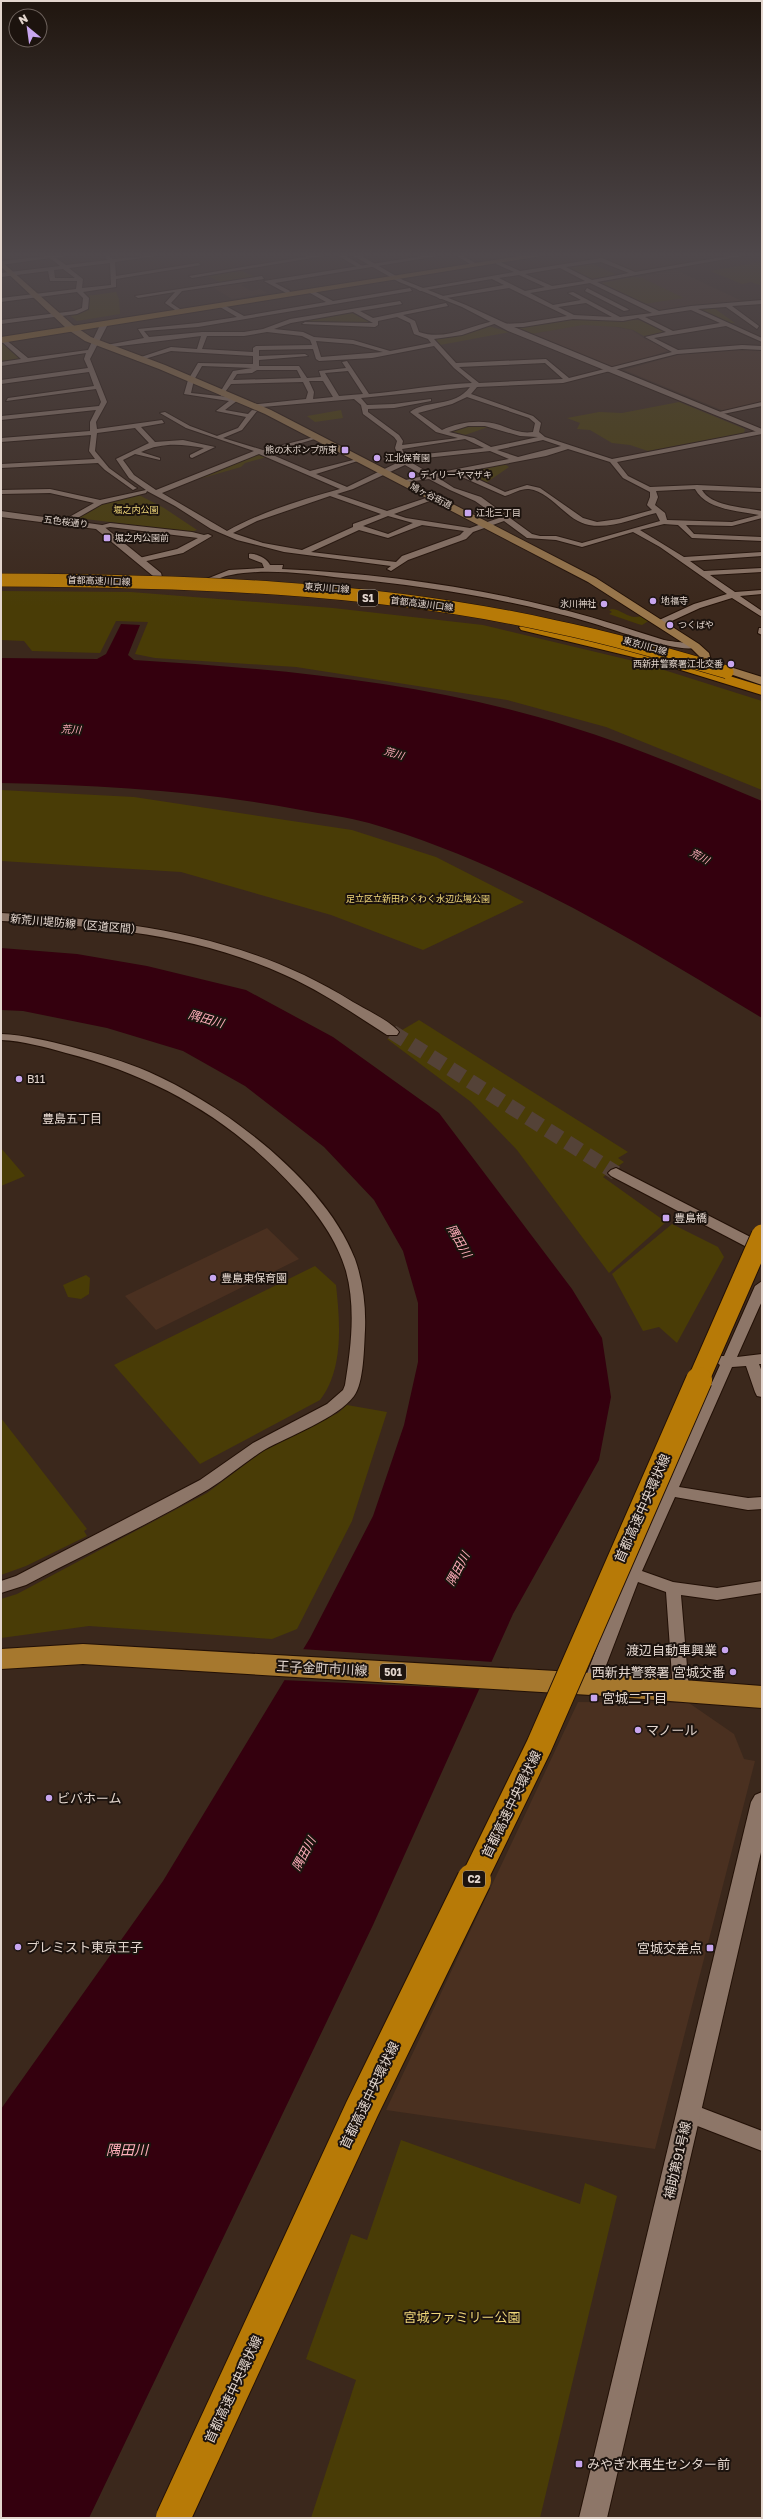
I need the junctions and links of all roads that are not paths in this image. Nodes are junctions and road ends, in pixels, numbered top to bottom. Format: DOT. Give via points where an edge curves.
graph roads {
  1 [pos="78,372"];
  2 [pos="91,372"];
  3 [pos="172,372"];
  4 [pos="196,372"];
  5 [pos="243,372"];
  6 [pos="301,372"];
  7 [pos="325,372"];
  8 [pos="352,372"];
  9 [pos="461,372"];
  10 [pos="499,372"];
  11 [pos="558,372"];
  12 [pos="605,372"];
  13 [pos="616,372"];
  14 [pos="325,379"];
  15 [pos="191,380"];
  16 [pos="305,380"];
  17 [pos="568,380"];
  18 [pos="1,382"];
  19 [pos="229,382"];
  20 [pos="508,384"];
  21 [pos="476,385"];
  22 [pos="97,387"];
  23 [pos="1,393"];
  24 [pos="222,394"];
  25 [pos="467,395"];
  26 [pos="367,396"];
  27 [pos="356,397"];
  28 [pos="337,398"];
  29 [pos="235,400"];
  30 [pos="455,400"];
  31 [pos="309,401"];
  32 [pos="762,404"];
  33 [pos="365,406"];
  34 [pos="99,408"];
  35 [pos="4,410"];
  36 [pos="253,410"];
  37 [pos="163,413"];
  38 [pos="718,413"];
  39 [pos="525,415"];
  40 [pos="509,419"];
  41 [pos="502,420"];
  42 [pos="162,422"];
  43 [pos="486,424"];
  44 [pos="137,426"];
  45 [pos="48,429"];
  46 [pos="94,432"];
  47 [pos="442,432"];
  48 [pos="762,432"];
  49 [pos="536,433"];
  50 [pos="50,436"];
  51 [pos="219,437"];
  52 [pos="316,438"];
  53 [pos="467,438"];
  54 [pos="543,438"];
  55 [pos="1,440"];
  56 [pos="225,441"];
  57 [pos="153,444"];
  58 [pos="210,447"];
  59 [pos="566,447"];
  60 [pos="398,448"];
  61 [pos="491,449"];
  62 [pos="135,452"];
  63 [pos="261,452"];
  64 [pos="192,456"];
  65 [pos="158,459"];
  66 [pos="359,459"];
  67 [pos="516,459"];
  68 [pos="405,460"];
  69 [pos="99,461"];
  70 [pos="612,462"];
  71 [pos="1,466"];
  72 [pos="455,471"];
  73 [pos="384,472"];
  74 [pos="310,473"];
  75 [pos="430,476"];
  76 [pos="403,482"];
  77 [pos="698,487"];
  78 [pos="346,489"];
  79 [pos="651,489"];
  80 [pos="762,490"];
  81 [pos="1,492"];
  82 [pos="140,492"];
  83 [pos="152,492"];
  84 [pos="333,495"];
  85 [pos="432,497"];
  86 [pos="100,502"];
  87 [pos="657,511"];
  88 [pos="762,513"];
  89 [pos="1,514"];
  90 [pos="388,514"];
  91 [pos="762,516"];
  92 [pos="505,518"];
  93 [pos="67,522"];
  94 [pos="422,522"];
  95 [pos="664,522"];
  96 [pos="680,522"];
  97 [pos="486,525"];
  98 [pos="99,527"];
  99 [pos="360,528"];
  100 [pos="219,530"];
  101 [pos="470,530"];
  102 [pos="635,530"];
  103 [pos="228,533"];
  104 [pos="208,536"];
  105 [pos="762,539"];
  106 [pos="303,553"];
  107 [pos="762,554"];
  108 [pos="252,556"];
  109 [pos="681,559"];
  110 [pos="142,560"];
  111 [pos="397,564"];
  112 [pos="762,570"];
  113 [pos="292,572"];
  114 [pos="702,574"];
  115 [pos="1,576"];
  116 [pos="378,579"];
  117 [pos="208,580"];
  118 [pos="1,582"];
  119 [pos="159,582"];
  120 [pos="430,585"];
  121 [pos="762,592"];
  122 [pos="731,594"];
  123 [pos="423,598"];
  124 [pos="762,615"];
  125 [pos="660,623"];
  126 [pos="762,630"];
  127 [pos="762,633"];
  128 [pos="696,646"];
  129 [pos="702,665"];
  130 [pos="762,687"];
  131 [pos="1,917"];
  132 [pos="392,1032"];
  133 [pos="1,1037"];
  134 [pos="616,1173"];
  135 [pos="759,1244"];
  136 [pos="762,1286"];
  137 [pos="756,1359"];
  138 [pos="727,1363"];
  139 [pos="762,1392"];
  140 [pos="671,1491"];
  141 [pos="762,1503"];
  142 [pos="633,1574"];
  143 [pos="762,1586"];
  144 [pos="1,1587"];
  145 [pos="672,1588"];
  146 [pos="1,1659"];
  147 [pos="590,1684"];
  148 [pos="682,1690"];
  149 [pos="762,1697"];
  150 [pos="762,1802"];
  151 [pos="689,2113"];
  152 [pos="762,2142"];
  153 [pos="174,2518"];
  154 [pos="184,2518"];
  155 [pos="593,2518"];
  1 -- 18 [label="street"];
  2 -- 22 [label="street"];
  3 -- 15 [label="main road, 鳩ヶ谷街道"];
  4 -- 15 [label="street"];
  5 -- 19 [label="street" via="235,372"];
  6 -- 16 [label="street"];
  7 -- 14 [label="street" via="321,372"];
  8 -- 26 [label="street"];
  9 -- 21 [label="street"];
  10 -- 20 [label="street"];
  11 -- 17 [label="street"];
  12 -- 17 [label="street"];
  13 -- 38 [label="street"];
  14 -- 16 [label="street"];
  14 -- 28 [label="street"];
  15 -- 24 [label="main road, 鳩ヶ谷街道"];
  15 -- 29 [label="street" via="187,394"];
  16 -- 19 [label="street"];
  16 -- 31 [label="street" via="311,392"];
  17 -- 20 [label="street"];
  19 -- 24 [label="street"];
  20 -- 21 [label="street"];
  21 -- 25 [label="street"];
  21 -- 26 [label="street" via="446,386"];
  22 -- 34 [label="street" via="104,402"];
  22 -- 35 [label="street"];
  23 -- 35 [label="street"];
  24 -- 29 [label="main road, 鳩ヶ谷街道"];
  25 -- 30 [label="street"];
  25 -- 39 [label="street"];
  26 -- 27 [label="street"];
  27 -- 28 [label="street"];
  27 -- 33 [label="street"];
  28 -- 31 [label="street"];
  29 -- 36 [label="main road, 鳩ヶ谷街道"];
  29 -- 36 [label="street" via="219,411"];
  30 -- 33 [label="street"];
  30 -- 47 [label="street" via="413,412"];
  31 -- 36 [label="street"];
  32 -- 38 [label="street"];
  33 -- 60 [label="street" via="365,413 397,436 400,441"];
  34 -- 35 [label="street"];
  34 -- 46 [label="street" via="92,422"];
  36 -- 51 [label="street" via="240,429"];
  36 -- 52 [label="main road, 鳩ヶ谷街道"];
  37 -- 51 [label="street" via="184,425"];
  38 -- 48 [label="street"];
  39 -- 40 [label="street"];
  39 -- 49 [label="street" via="538,423"];
  41 -- 43 [label="street"];
  42 -- 44 [label="street"];
  43 -- 47 [label="street" via="463,424"];
  43 -- 49 [label="street" via="521,436"];
  44 -- 46 [label="street"];
  44 -- 57 [label="street"];
  45 -- 50 [label="street"];
  46 -- 50 [label="street" via="69,431"];
  46 -- 69 [label="street" via="91,448"];
  47 -- 53 [label="street"];
  48 -- 70 [label="street"];
  49 -- 54 [label="street"];
  50 -- 55 [label="street"];
  51 -- 56 [label="street"];
  52 -- 63 [label="street"];
  52 -- 66 [label="main road, 鳩ヶ谷街道"];
  53 -- 60 [label="street"];
  53 -- 61 [label="street"];
  54 -- 59 [label="street"];
  54 -- 61 [label="street"];
  56 -- 58 [label="street"];
  56 -- 63 [label="street"];
  57 -- 58 [label="street" via="183,442"];
  57 -- 62 [label="street"];
  58 -- 64 [label="street"];
  59 -- 67 [label="street" via="546,454"];
  59 -- 70 [label="street"];
  60 -- 68 [label="street"];
  61 -- 67 [label="street"];
  61 -- 68 [label="street"];
  62 -- 65 [label="street"];
  62 -- 83 [label="street" via="119,459 128,475"];
  63 -- 74 [label="street"];
  63 -- 83 [label="street"];
  66 -- 73 [label="main road, 鳩ヶ谷街道"];
  66 -- 74 [label="street"];
  67 -- 72 [label="street"];
  68 -- 73 [label="street"];
  68 -- 75 [label="street"];
  69 -- 71 [label="street"];
  69 -- 82 [label="street"];
  70 -- 79 [label="street" via="619,467 625,477"];
  72 -- 75 [label="street"];
  72 -- 87 [label="street" via="505,494 527,487 537,490 556,500 567,512 596,525"];
  73 -- 76 [label="main road, 鳩ヶ谷街道"];
  73 -- 78 [label="street"];
  74 -- 78 [label="street"];
  75 -- 76 [label="street"];
  75 -- 92 [label="street" via="452,489 478,498"];
  76 -- 85 [label="main road, 鳩ヶ谷街道"];
  77 -- 79 [label="street"];
  77 -- 80 [label="street"];
  77 -- 88 [label="street" via="702,496 716,502"];
  78 -- 84 [label="street"];
  79 -- 87 [label="street" via="654,494 651,505"];
  81 -- 86 [label="street" via="50,491"];
  82 -- 83 [label="street"];
  82 -- 86 [label="street"];
  82 -- 104 [label="street" via="170,508"];
  83 -- 100 [label="street" via="178,504"];
  84 -- 90 [label="street"];
  84 -- 103 [label="street" via="300,502 254,519"];
  85 -- 90 [label="street"];
  85 -- 97 [label="main road, 鳩ヶ谷街道"];
  86 -- 93 [label="street"];
  87 -- 95 [label="street"];
  89 -- 93 [label="street, 五色桜通り"];
  90 -- 94 [label="street"];
  90 -- 99 [label="street" via="356,526"];
  91 -- 96 [label="street" via="732,524"];
  92 -- 97 [label="street"];
  92 -- 102 [label="street" via="530,536 556,538 582,545"];
  93 -- 98 [label="street, 五色桜通り"];
  94 -- 99 [label="street" via="388,536"];
  94 -- 101 [label="street"];
  95 -- 96 [label="street"];
  95 -- 102 [label="street"];
  96 -- 105 [label="street" via="692,536"];
  97 -- 101 [label="street"];
  97 -- 125 [label="main road, 鳩ヶ谷街道" via="592,580"];
  98 -- 104 [label="street" via="110,525"];
  98 -- 110 [label="street, 五色桜通り"];
  99 -- 106 [label="street"];
  100 -- 103 [label="street"];
  100 -- 104 [label="street"];
  101 -- 111 [label="street" via="463,537 405,558"];
  102 -- 109 [label="street" via="663,545"];
  103 -- 106 [label="street" via="257,544"];
  104 -- 110 [label="street" via="180,551"];
  106 -- 111 [label="street"];
  107 -- 109 [label="street"];
  108 -- 113 [label="street" via="265,562 267,567 292,569"];
  109 -- 114 [label="street"];
  110 -- 119 [label="street, 五色桜通り"];
  111 -- 116 [label="street"];
  112 -- 114 [label="street"];
  113 -- 116 [label="street"];
  113 -- 117 [label="street" via="227,573 213,576"];
  114 -- 122 [label="street"];
  115 -- 119 [label="main road, 東京川口線"];
  116 -- 120 [label="street"];
  117 -- 119 [label="main road, 東京川口線"];
  117 -- 123 [label="main road, 東京川口線" via="362,590"];
  118 -- 119 [label="main road, 東京川口線"];
  118 -- 130 [label="highway, 首都高速川口線 / S1" via="221,590 418,608 554,633"];
  119 -- 129 [label="main road, 東京川口線" via="361,599 470,613"];
  120 -- 123 [label="street"];
  120 -- 128 [label="street" via="548,608 675,646"];
  121 -- 122 [label="street"];
  122 -- 124 [label="street"];
  122 -- 125 [label="street" via="695,606"];
  123 -- 129 [label="main road, 東京川口線" via="470,605 582,630"];
  125 -- 128 [label="main road, 鳩ヶ谷街道"];
  126 -- 127 [label="street"];
  128 -- 129 [label="main road, 鳩ヶ谷街道" via="705,654"];
  129 -- 130 [label="main road, 東京川口線"];
  131 -- 132 [label="street, 新荒川堤防線（区道区間）" via="130,927 223,947 292,973"];
  133 -- 144 [label="street" via="90,1055 147,1075 193,1098 269,1155 315,1205 341,1244 353,1278 359,1328 352,1385 349,1393 336,1405 258,1447 205,1484 21,1581"];
  134 -- 135 [label="street"];
  135 -- 138 [label="street" via="704,1347"];
  135 -- 153 [label="highway, 首都高速中央環状線 / C2, bridge" via="539,1746 362,2109"];
  135 -- 154 [label="highway, 首都高速中央環状線 / C2" via="581,1672 488,1874 368,2114"];
  136 -- 138 [label="street"];
  137 -- 138 [label="street"];
  137 -- 139 [label="street"];
  138 -- 140 [label="street"];
  140 -- 141 [label="street" via="748,1504"];
  140 -- 142 [label="street"];
  142 -- 145 [label="street"];
  142 -- 147 [label="street"];
  143 -- 145 [label="street" via="717,1594"];
  145 -- 148 [label="street"];
  146 -- 147 [label="main road, 王子金町市川線 / 501" via="83,1654"];
  147 -- 148 [label="main road, 王子金町市川線 / 501"];
  148 -- 149 [label="main road, 王子金町市川線 / 501"];
  150 -- 151 [label="street, 補助第91号線"];
  151 -- 152 [label="street"];
  151 -- 155 [label="street, 補助第91号線"];
}
